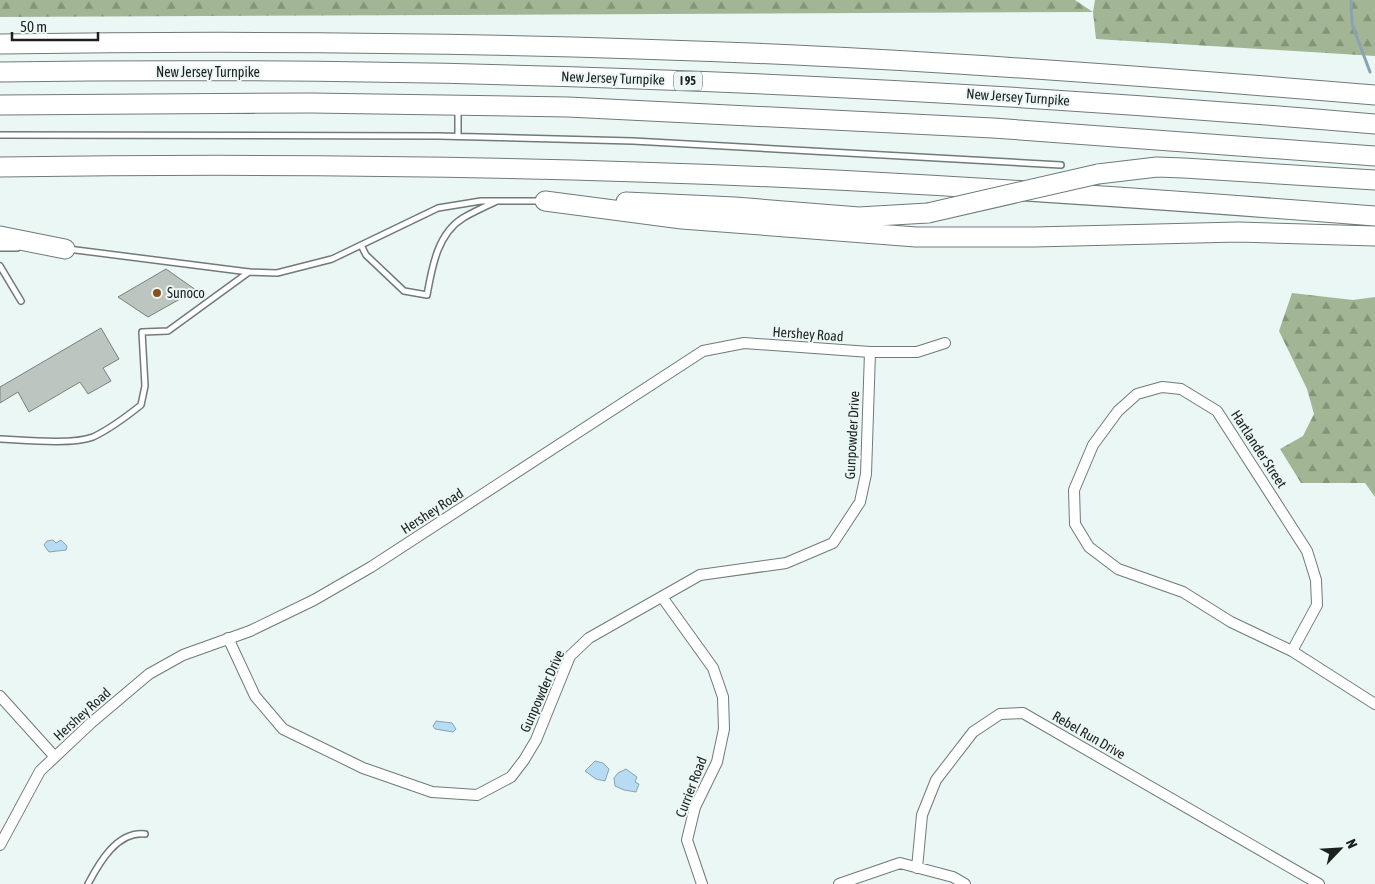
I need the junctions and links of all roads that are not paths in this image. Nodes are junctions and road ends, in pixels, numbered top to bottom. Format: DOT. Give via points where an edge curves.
graph roads {
  1 [pos="0,44"];
  2 [pos="0,72"];
  3 [pos="1375,95"];
  4 [pos="459,104"];
  5 [pos="0,105"];
  6 [pos="1375,124"];
  7 [pos="0,135"];
  8 [pos="458,136"];
  9 [pos="1375,156"];
  10 [pos="1061,165"];
  11 [pos="0,166"];
  12 [pos="1375,180"];
  13 [pos="497,200"];
  14 [pos="545,201"];
  15 [pos="1375,216"];
  16 [pos="0,236"];
  17 [pos="1375,236"];
  18 [pos="360,244"];
  19 [pos="0,248"];
  20 [pos="65,249"];
  21 [pos="0,266"];
  22 [pos="248,272"];
  23 [pos="21,301"];
  24 [pos="945,343"];
  25 [pos="870,352"];
  26 [pos="0,439"];
  27 [pos="662,597"];
  28 [pos="228,638"];
  29 [pos="1292,651"];
  30 [pos="0,696"];
  31 [pos="1375,704"];
  32 [pos="55,757"];
  33 [pos="145,834"];
  34 [pos="0,845"];
  35 [pos="917,868"];
  36 [pos="88,884"];
  37 [pos="702,884"];
  38 [pos="839,884"];
  39 [pos="964,884"];
  40 [pos="1319,884"];
  1 -- 3 [label="highway, New Jersey Turnpike / I 95" via="312,42 794,55 995,66"];
  2 -- 6 [label="highway, New Jersey Turnpike / I 95" via="471,74 787,84 1169,107"];
  4 -- 5 [label="highway"];
  4 -- 8 [label="lane"];
  4 -- 9 [label="highway" via="993,128"];
  7 -- 8 [label="lane"];
  8 -- 10 [label="lane" via="782,148"];
  11 -- 15 [label="highway" via="314,165 783,178"];
  12 -- 14 [label="highway, bridge" via="1157,167 1098,174 928,213 859,217 677,203"];
  13 -- 14 [label="lane"];
  13 -- 18 [label="lane" via="461,202 438,208"];
  13 -- 18 [label="lane" via="462,218 444,236 432,267 427,295 404,291 366,255"];
  14 -- 17 [label="highway" via="682,219 916,237 1238,232"];
  16 -- 20 [label="highway"];
  18 -- 22 [label="lane" via="306,267 277,273"];
  19 -- 20 [label="lane"];
  20 -- 22 [label="lane"];
  21 -- 23 [label="lane"];
  22 -- 26 [label="lane" via="168,330 142,332 145,386 141,405 126,417 91,438"];
  24 -- 25 [label="street, Hershey Road" via="917,352"];
  25 -- 27 [label="street, Gunpowder Drive" via="866,474 860,502 833,543 786,563 700,576"];
  25 -- 28 [label="street, Hershey Road" via="744,343 703,351 371,568 314,600"];
  27 -- 28 [label="street, Gunpowder Drive" via="589,638 570,656 536,740 524,760 511,777 477,795 432,792 363,768 283,729 255,696"];
  27 -- 37 [label="street, Currier Road" via="713,668 723,697 724,729 717,762 695,807 687,840"];
  28 -- 32 [label="street, Hershey Road" via="182,655 149,674"];
  29 -- 29 [label="street, Hartlander Street" via="1231,622 1183,592 1118,569 1089,546 1075,524 1074,490 1094,445 1118,411 1137,394 1162,387 1181,389 1217,411 1307,551 1316,580 1317,605"];
  29 -- 31 [label="street, Hartlander Street"];
  30 -- 32 [label="street"];
  32 -- 34 [label="street, Hershey Road" via="40,771"];
  33 -- 36 [label="lane" via="137,833 114,846 100,862"];
  35 -- 38 [label="street" via="900,863"];
  35 -- 39 [label="street" via="953,877"];
  35 -- 40 [label="street, Rebel Run Drive" via="922,815 936,780 973,732 1000,714 1023,713"];
}
